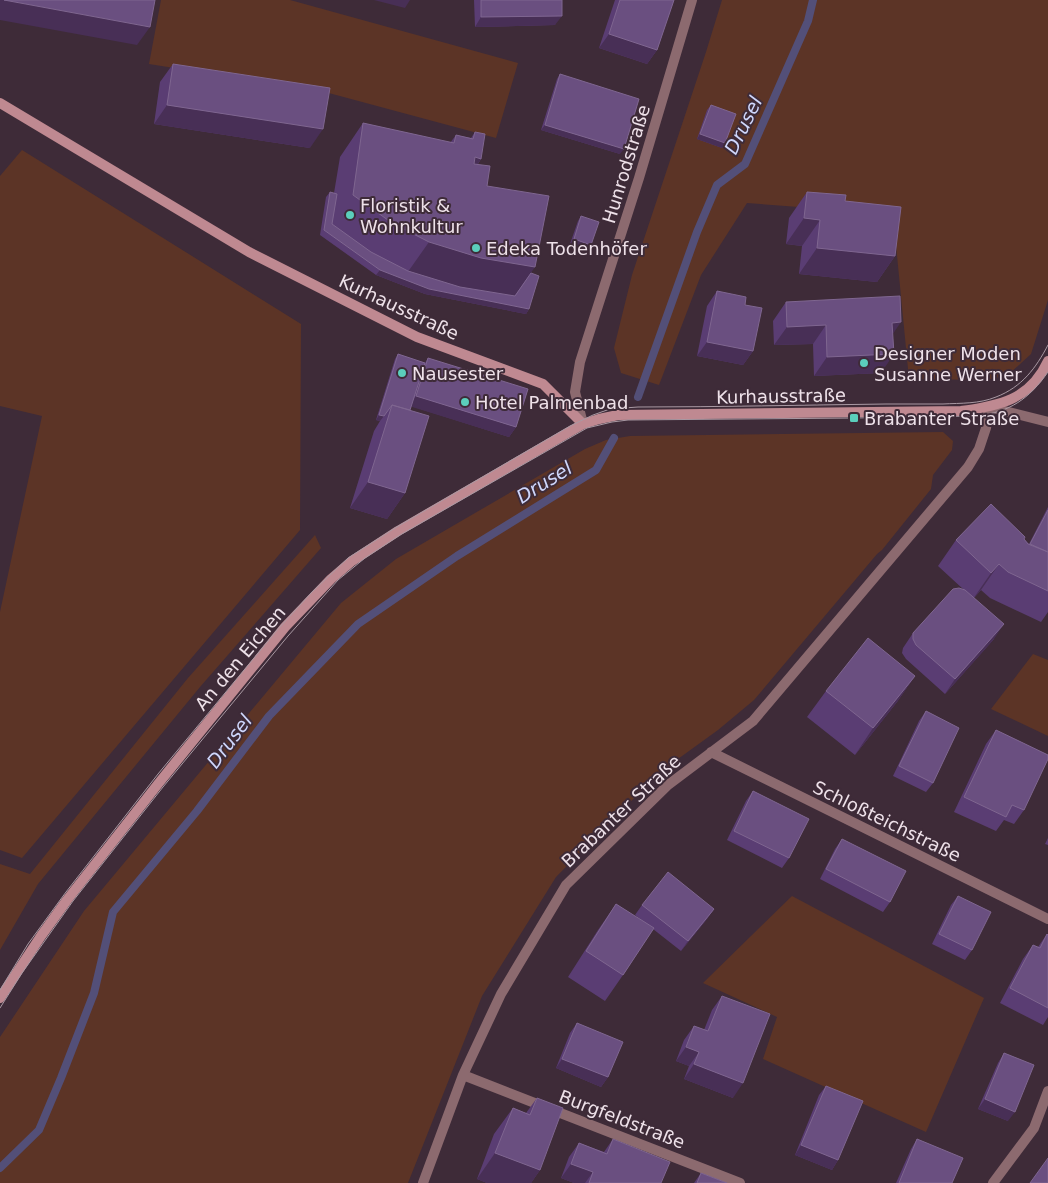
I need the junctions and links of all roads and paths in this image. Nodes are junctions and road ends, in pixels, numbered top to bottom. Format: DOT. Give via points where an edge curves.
graph roads {
  1 [pos="692,0"];
  2 [pos="0,103"];
  3 [pos="1048,361"];
  4 [pos="989,407"];
  5 [pos="1048,422"];
  6 [pos="584,424"];
  7 [pos="711,752"];
  8 [pos="1048,919"];
  9 [pos="0,998"];
  10 [pos="464,1075"];
  11 [pos="1048,1092"];
  12 [pos="423,1183"];
  13 [pos="740,1183"];
  14 [pos="992,1183"];
  1 -- 6 [label="street, Hunrodstraße" via="580,362 575,392"];
  2 -- 6 [label="street, Kurhausstraße" via="249,252 417,337 543,384"];
  3 -- 4 [label="street" via="1030,386 1013,400"];
  4 -- 5 [label="street, Kurhausstraße"];
  4 -- 6 [label="street, Kurhausstraße" via="961,411 618,414"];
  4 -- 7 [label="street, Brabanter Straße" via="979,449 968,467 753,721"];
  6 -- 9 [label="street, An den Eichen" via="398,530 331,579 285,628 152,792 36,942"];
  7 -- 8 [label="street, Schloßteichstraße"];
  7 -- 10 [label="street, Brabanter Straße" via="668,785 566,884 501,994"];
  10 -- 12 [label="street, Brabanter Straße"];
  10 -- 13 [label="street, Burgfeldstraße"];
  11 -- 14 [label="street" via="1034,1128"];
}
